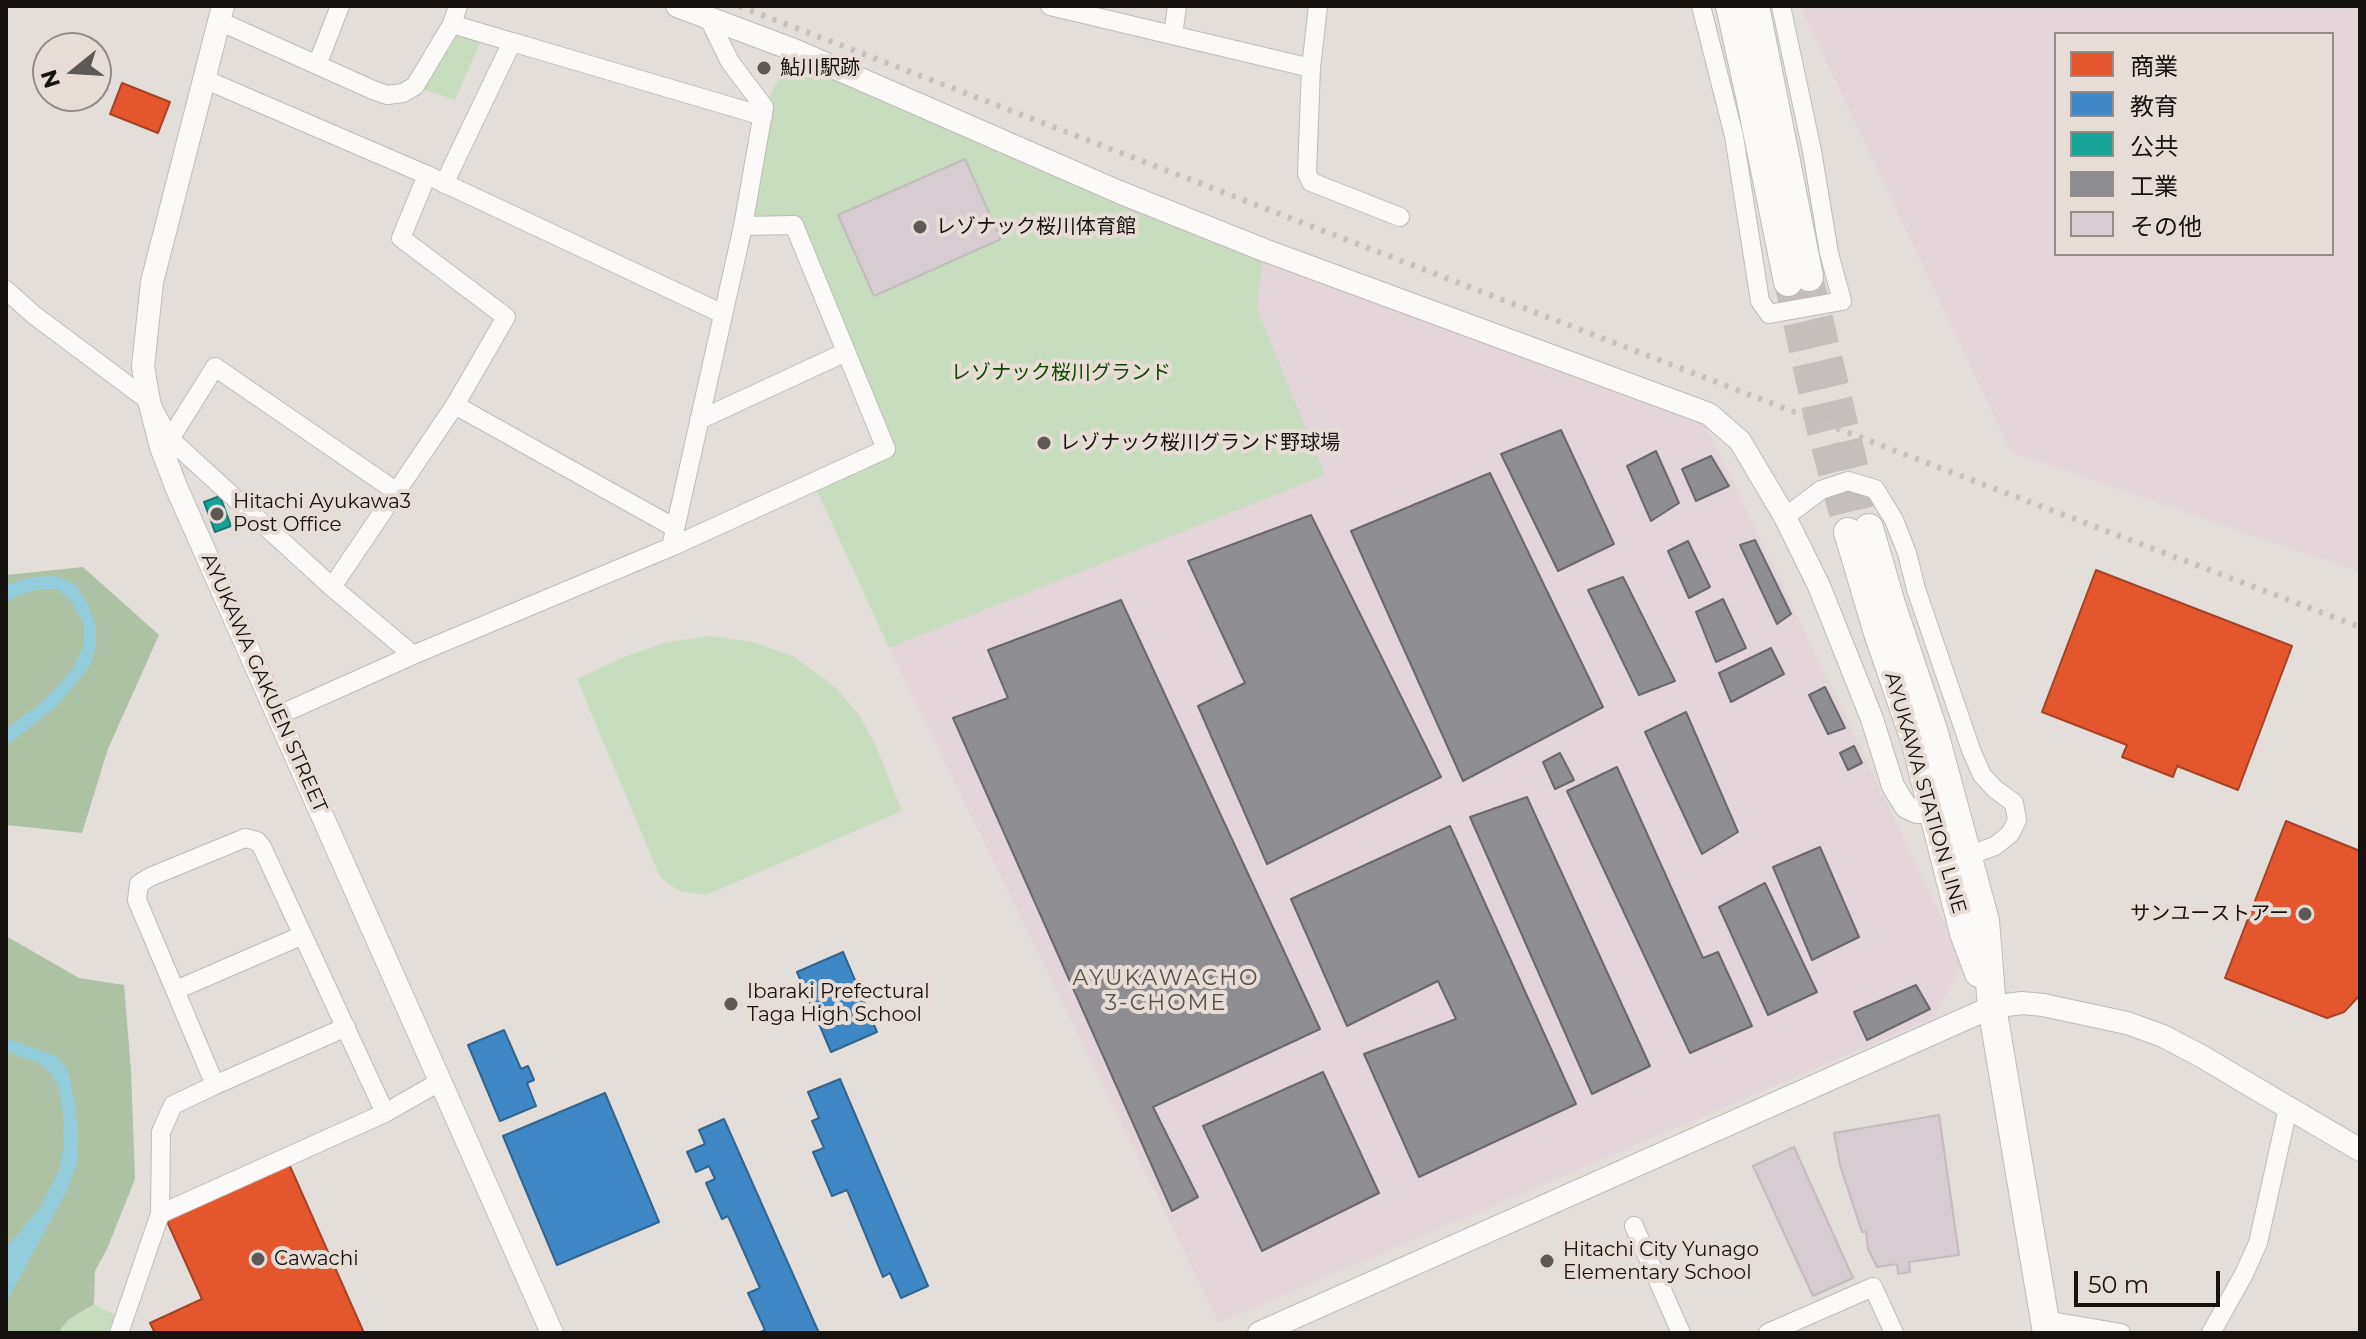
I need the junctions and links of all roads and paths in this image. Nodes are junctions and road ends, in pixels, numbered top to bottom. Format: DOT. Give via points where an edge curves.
graph roads {
  1 [pos="340,6"];
  2 [pos="677,6"];
  3 [pos="1050,6"];
  4 [pos="1177,6"];
  5 [pos="1318,6"];
  6 [pos="1701,6"];
  7 [pos="1730,6"];
  8 [pos="1755,6"];
  9 [pos="1781,6"];
  10 [pos="221,14"];
  11 [pos="455,15"];
  12 [pos="708,17"];
  13 [pos="1173,35"];
  14 [pos="512,42"];
  15 [pos="317,65"];
  16 [pos="1311,68"];
  17 [pos="204,79"];
  18 [pos="763,116"];
  19 [pos="436,179"];
  20 [pos="1400,217"];
  21 [pos="743,226"];
  22 [pos="6,290"];
  23 [pos="723,314"];
  24 [pos="846,352"];
  25 [pos="149,401"];
  26 [pos="455,405"];
  27 [pos="699,420"];
  28 [pos="170,439"];
  29 [pos="397,492"];
  30 [pos="1785,517"];
  31 [pos="675,528"];
  32 [pos="671,547"];
  33 [pos="332,587"];
  34 [pos="413,655"];
  35 [pos="279,715"];
  36 [pos="1933,811"];
  37 [pos="1968,856"];
  38 [pos="303,935"];
  39 [pos="176,990"];
  40 [pos="1992,1007"];
  41 [pos="346,1027"];
  42 [pos="441,1081"];
  43 [pos="215,1085"];
  44 [pos="2288,1108"];
  45 [pos="385,1113"];
  46 [pos="2360,1150"];
  47 [pos="160,1214"];
  48 [pos="1634,1226"];
  49 [pos="2046,1326"];
  50 [pos="119,1333"];
  51 [pos="552,1333"];
  52 [pos="1259,1333"];
  53 [pos="1681,1333"];
  54 [pos="1768,1333"];
  55 [pos="1894,1333"];
  56 [pos="2121,1333"];
  57 [pos="2211,1333"];
  1 -- 15 [label="street"];
  2 -- 12 [label="street"];
  3 -- 13 [label="street"];
  4 -- 13 [label="street"];
  5 -- 16 [label="street"];
  6 -- 9 [label="street" via="1734,136 1760,301 1769,314 1842,301"];
  7 -- 8 [label="main road" via="1799,279"];
  10 -- 15 [label="street"];
  10 -- 17 [label="street, AYUKAWA GAKUEN STREET"];
  11 -- 14 [label="street"];
  11 -- 15 [label="street" via="415,86 403,93 387,95"];
  12 -- 18 [label="street" via="730,62 764,107"];
  12 -- 30 [label="street" via="1264,250 1709,414 1740,441"];
  13 -- 16 [label="street"];
  14 -- 18 [label="street"];
  14 -- 19 [label="street"];
  16 -- 20 [label="street" via="1311,182"];
  17 -- 19 [label="street"];
  17 -- 25 [label="street, AYUKAWA GAKUEN STREET" via="152,282 143,367"];
  18 -- 21 [label="street"];
  19 -- 23 [label="street"];
  19 -- 26 [label="street" via="401,238 506,317"];
  21 -- 23 [label="street"];
  21 -- 24 [label="street" via="794,225"];
  22 -- 25 [label="street"];
  23 -- 27 [label="street"];
  24 -- 27 [label="street"];
  24 -- 32 [label="street" via="886,449"];
  25 -- 28 [label="street"];
  25 -- 35 [label="street, AYUKAWA GAKUEN STREET" via="177,489"];
  26 -- 29 [label="street"];
  26 -- 31 [label="street"];
  27 -- 31 [label="street"];
  28 -- 29 [label="street" via="215,367"];
  28 -- 33 [label="street"];
  29 -- 33 [label="street"];
  30 -- 36 [label="street" via="1819,586 1893,786 1906,807"];
  30 -- 37 [label="street" via="1821,490 1848,481 1875,489 1894,520 1971,750 1982,775 2014,803 2017,820 2010,834"];
  31 -- 32 [label="street"];
  32 -- 34 [label="street"];
  33 -- 34 [label="street"];
  34 -- 35 [label="street"];
  35 -- 42 [label="street, AYUKAWA GAKUEN STREET"];
  36 -- 37 [label="main road, AYUKAWA STATION LINE" via="1878,633 1858,530 1891,604"];
  36 -- 40 [label="main road, AYUKAWA STATION LINE" via="1964,933"];
  37 -- 40 [label="main road, AYUKAWA STATION LINE" via="1985,921"];
  38 -- 39 [label="street"];
  38 -- 39 [label="street" via="257,841 245,838 150,877 139,884 137,900"];
  38 -- 41 [label="street"];
  39 -- 43 [label="street"];
  40 -- 44 [label="street" via="2043,1005 2127,1023 2201,1056"];
  40 -- 49 [label="main road, AYUKAWA STATION LINE"];
  40 -- 52 [label="street"];
  41 -- 43 [label="street"];
  41 -- 45 [label="street"];
  42 -- 45 [label="street"];
  42 -- 51 [label="street, AYUKAWA GAKUEN STREET"];
  43 -- 47 [label="street" via="173,1105 161,1132"];
  44 -- 46 [label="street"];
  44 -- 57 [label="street" via="2258,1243"];
  45 -- 47 [label="street"];
  47 -- 50 [label="street"];
  48 -- 53 [label="street"];
  49 -- 56 [label="street"];
  54 -- 55 [label="street" via="1873,1287"];
}
